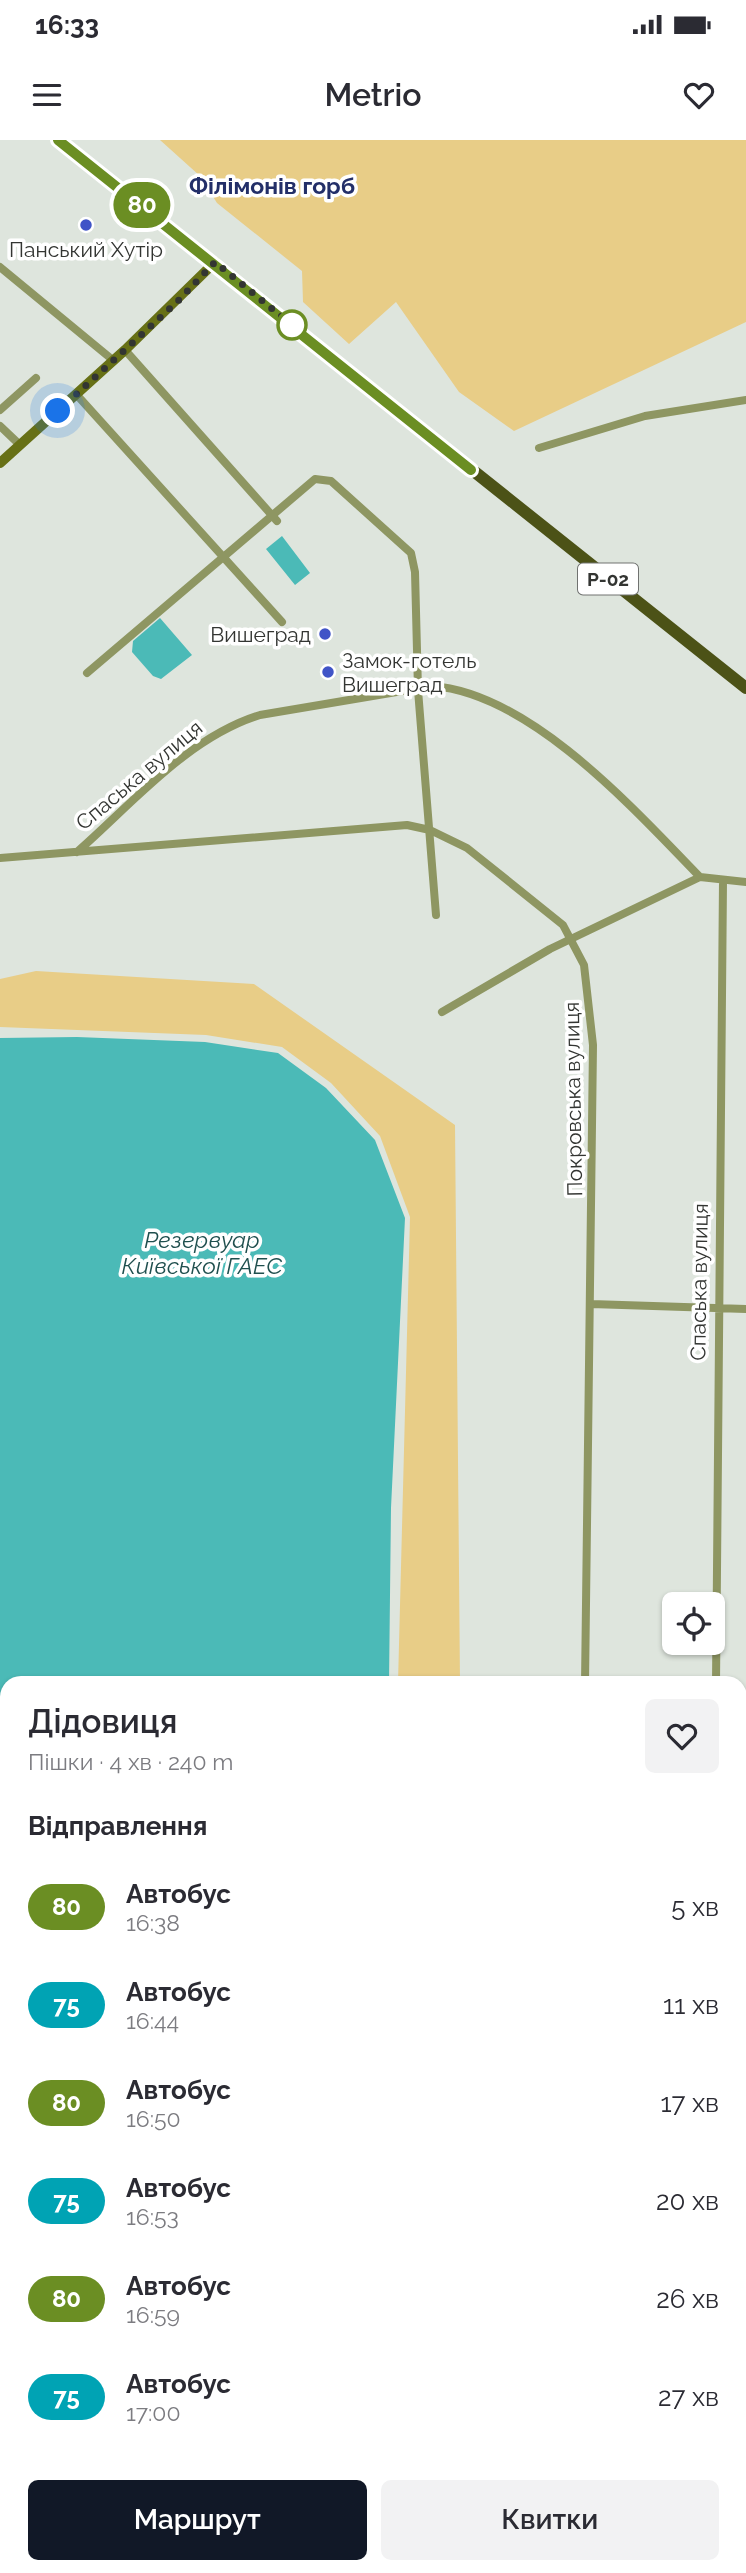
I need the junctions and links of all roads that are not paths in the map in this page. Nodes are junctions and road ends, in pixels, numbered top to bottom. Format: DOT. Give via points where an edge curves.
graph roads {
  1 [pos="58,140"];
  2 [pos="215,262"];
  3 [pos="0,267"];
  4 [pos="125,350"];
  5 [pos="114,360"];
  6 [pos="36,378"];
  7 [pos="76,394"];
  8 [pos="746,400"];
  9 [pos="0,411"];
  10 [pos="0,426"];
  11 [pos="20,445"];
  12 [pos="539,449"];
  13 [pos="0,463"];
  14 [pos="275,518"];
  15 [pos="225,558"];
  16 [pos="282,622"];
  17 [pos="87,673"];
  18 [pos="746,688"];
  19 [pos="418,690"];
  20 [pos="430,830"];
  21 [pos="76,852"];
  22 [pos="0,858"];
  23 [pos="700,877"];
  24 [pos="723,881"];
  25 [pos="746,882"];
  26 [pos="436,915"];
  27 [pos="573,939"];
  28 [pos="442,1012"];
  29 [pos="591,1304"];
  30 [pos="718,1309"];
  31 [pos="746,1309"];
  32 [pos="585,1676"];
  33 [pos="716,1676"];
  1 -- 2 [label="main road, Р-02"];
  2 -- 4 [label="street"];
  2 -- 18 [label="main road, Р-02"];
  3 -- 5 [label="street"];
  4 -- 5 [label="street"];
  4 -- 14 [label="street"];
  5 -- 7 [label="street"];
  6 -- 9 [label="street"];
  7 -- 11 [label="street"];
  7 -- 15 [label="street"];
  8 -- 12 [label="street" via="645,416"];
  10 -- 11 [label="street"];
  11 -- 13 [label="street"];
  14 -- 15 [label="street"];
  14 -- 19 [label="street" via="315,479 331,481 411,553"];
  15 -- 16 [label="street"];
  15 -- 17 [label="street"];
  19 -- 20 [label="street"];
  19 -- 21 [label="street, Спаська вулиця" via="233,723 181,760"];
  19 -- 23 [label="street, Спаська вулиця" via="458,688 572,751"];
  20 -- 21 [label="street, Покровська вулиця" via="407,825"];
  20 -- 26 [label="street"];
  20 -- 27 [label="street, Покровська вулиця" via="467,848 563,925"];
  21 -- 22 [label="street, Покровська вулиця"];
  23 -- 24 [label="street"];
  23 -- 27 [label="street"];
  24 -- 25 [label="street"];
  24 -- 30 [label="street, Спаська вулиця"];
  27 -- 28 [label="street"];
  27 -- 29 [label="street, Покровська вулиця" via="584,965 593,1045"];
  29 -- 30 [label="street"];
  29 -- 32 [label="street, Покровська вулиця"];
  30 -- 31 [label="street"];
  30 -- 33 [label="street, Спаська вулиця"];
}
